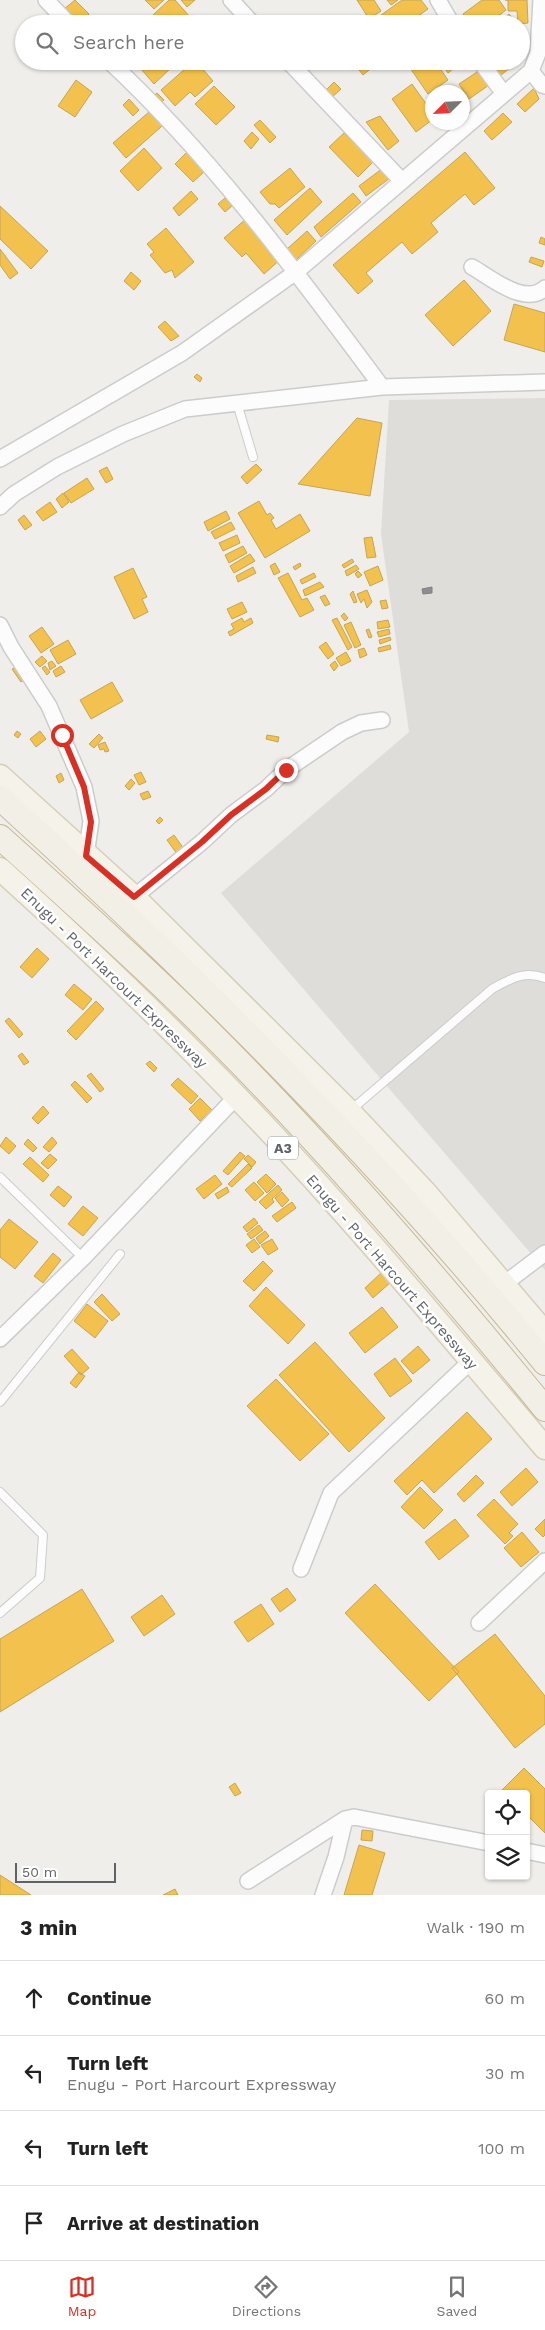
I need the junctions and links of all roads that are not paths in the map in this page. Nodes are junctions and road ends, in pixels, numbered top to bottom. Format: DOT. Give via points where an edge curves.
graph roads {
  1 [pos="46,0"];
  2 [pos="231,0"];
  3 [pos="438,0"];
  4 [pos="541,0"];
  5 [pos="60,15"];
  6 [pos="244,15"];
  7 [pos="447,15"];
  8 [pos="119,70"];
  9 [pos="297,70"];
  10 [pos="487,70"];
  11 [pos="531,71"];
  12 [pos="545,86"];
  13 [pos="504,94"];
  14 [pos="402,181"];
  15 [pos="472,266"];
  16 [pos="296,272"];
  17 [pos="545,288"];
  18 [pos="545,382"];
  19 [pos="382,387"];
  20 [pos="237,403"];
  21 [pos="253,457"];
  22 [pos="0,459"];
  23 [pos="0,507"];
  24 [pos="0,625"];
  25 [pos="382,720"];
  26 [pos="0,764"];
  27 [pos="5,788"];
  28 [pos="0,837"];
  29 [pos="86,856"];
  30 [pos="0,869"];
  31 [pos="134,897"];
  32 [pos="545,978"];
  33 [pos="272,1059"];
  34 [pos="254,1078"];
  35 [pos="237,1096"];
  36 [pos="349,1111"];
  37 [pos="0,1177"];
  38 [pos="545,1253"];
  39 [pos="120,1254"];
  40 [pos="83,1258"];
  41 [pos="504,1284"];
  42 [pos="545,1333"];
  43 [pos="0,1339"];
  44 [pos="471,1361"];
  45 [pos="545,1363"];
  46 [pos="0,1402"];
  47 [pos="545,1409"];
  48 [pos="545,1448"];
  49 [pos="0,1492"];
  50 [pos="545,1561"];
  51 [pos="300,1569"];
  52 [pos="0,1613"];
  53 [pos="480,1623"];
  54 [pos="345,1819"];
  55 [pos="485,1843"];
  56 [pos="530,1852"];
  57 [pos="545,1855"];
  58 [pos="248,1881"];
  59 [pos="323,1895"];
  1 -- 5 [label="street"];
  2 -- 6 [label="street"];
  3 -- 7 [label="street"];
  4 -- 11 [label="street" via="538,53"];
  8 -- 16 [label="street" via="199,155"];
  9 -- 14 [label="street"];
  10 -- 13 [label="street"];
  11 -- 12 [label="street"];
  11 -- 13 [label="street"];
  13 -- 14 [label="street"];
  14 -- 16 [label="street"];
  15 -- 17 [label="street" via="524,294 534,294"];
  16 -- 19 [label="street"];
  16 -- 22 [label="street" via="182,353"];
  18 -- 19 [label="street"];
  19 -- 20 [label="street"];
  20 -- 21 [label="lane"];
  20 -- 23 [label="street" via="185,409 123,434 57,467 14,494"];
  24 -- 29 [label="street" via="49,706 82,780 91,822"];
  25 -- 31 [label="street" via="361,723 342,732 286,770"];
  26 -- 27 [label="main road"];
  27 -- 29 [label="main road"];
  27 -- 33 [label="highway" via="84,874"];
  28 -- 34 [label="highway, Enugu - Port Harcourt Expressway / A3" via="176,999"];
  29 -- 31 [label="main road"];
  30 -- 35 [label="main road, Enugu - Port Harcourt Expressway / A3" via="76,937"];
  31 -- 36 [label="main road"];
  32 -- 36 [label="lane" via="535,974 516,975 492,989"];
  33 -- 34 [label="highway"];
  33 -- 45 [label="highway" via="419,1216"];
  34 -- 47 [label="highway, Enugu - Port Harcourt Expressway / A3" via="401,1237"];
  35 -- 40 [label="street"];
  35 -- 44 [label="main road, Enugu - Port Harcourt Expressway / A3"];
  36 -- 41 [label="main road" via="425,1192"];
  37 -- 40 [label="lane"];
  38 -- 41 [label="street"];
  39 -- 46 [label="lane"];
  40 -- 43 [label="street"];
  41 -- 42 [label="main road"];
  44 -- 48 [label="main road, Enugu - Port Harcourt Expressway / A3"];
  44 -- 51 [label="street" via="332,1493"];
  49 -- 52 [label="lane" via="43,1535 40,1578"];
  50 -- 53 [label="street"];
  54 -- 55 [label="street" via="354,1817"];
  54 -- 58 [label="street"];
  54 -- 59 [label="street"];
  56 -- 57 [label="street"];
}
